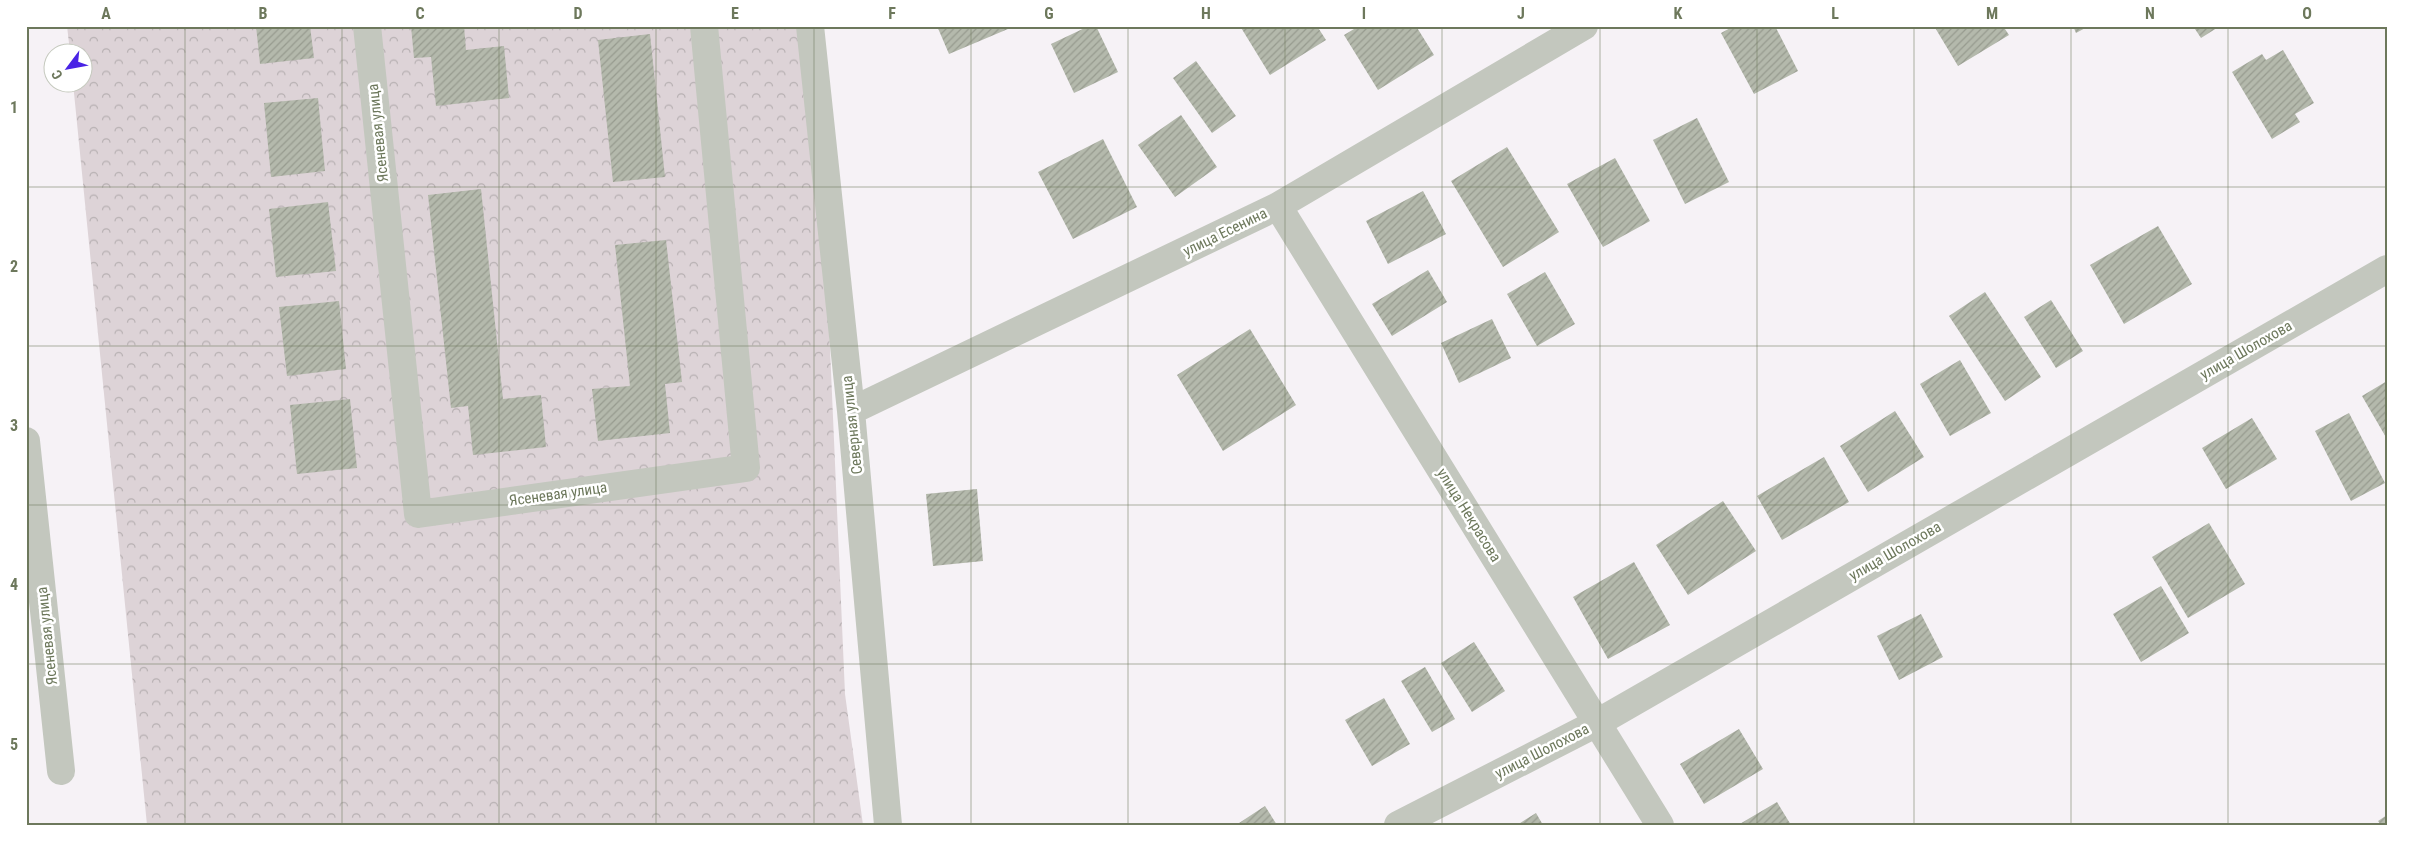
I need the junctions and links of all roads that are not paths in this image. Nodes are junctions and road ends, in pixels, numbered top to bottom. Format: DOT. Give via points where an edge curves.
graph roads {
  1 [pos="367,26"];
  2 [pos="704,26"];
  3 [pos="810,26"];
  4 [pos="1584,26"];
  5 [pos="1278,206"];
  6 [pos="2387,269"];
  7 [pos="852,411"];
  8 [pos="26,441"];
  9 [pos="1597,723"];
  10 [pos="61,771"];
  11 [pos="888,825"];
  12 [pos="1398,825"];
  13 [pos="1660,825"];
  1 -- 2 [label="street, Ясеневая улица" via="418,514 746,468"];
  3 -- 7 [label="street, Северная улица"];
  4 -- 5 [label="street, улица Есенина"];
  5 -- 7 [label="street, улица Есенина"];
  5 -- 9 [label="street, улица Некрасова"];
  6 -- 9 [label="street, улица Шолохова"];
  7 -- 11 [label="street, Северная улица"];
  8 -- 10 [label="street, Ясеневая улица"];
  9 -- 12 [label="street, улица Шолохова"];
  9 -- 13 [label="street, улица Некрасова"];
}
